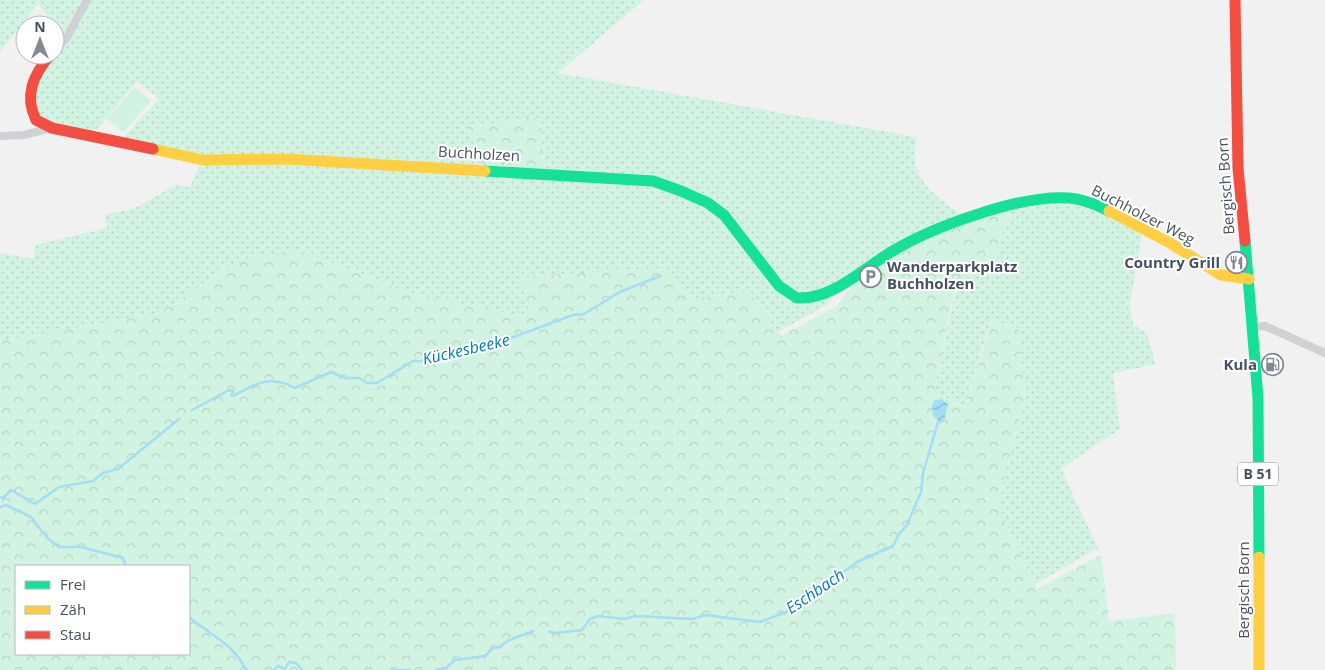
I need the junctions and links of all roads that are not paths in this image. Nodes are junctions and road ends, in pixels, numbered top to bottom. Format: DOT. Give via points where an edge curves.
graph roads {
  1 [pos="87,0"];
  2 [pos="1235,0"];
  3 [pos="65,40"];
  4 [pos="42,65"];
  5 [pos="52,128"];
  6 [pos="0,136"];
  7 [pos="854,277"];
  8 [pos="1249,279"];
  9 [pos="1253,327"];
  10 [pos="1325,353"];
  11 [pos="1259,670"];
  1 -- 3 [label="street"];
  2 -- 8 [label="street, Bergisch Born / B 51" via="1236,147"];
  4 -- 5 [label="street, Buchholzen" via="35,77 29,102 36,120"];
  5 -- 6 [label="street, Buchholzen" via="24,135"];
  5 -- 7 [label="street, Buchholzen" via="203,160 303,160 653,181 698,198 724,215 741,233 777,284 793,297 812,298"];
  7 -- 8 [label="street, Buchholzer Weg" via="904,244 958,222 1016,205 1065,198 1098,206 1180,249 1222,276"];
  8 -- 9 [label="street, Bergisch Born / B 51"];
  9 -- 10 [label="street" via="1265,326"];
  9 -- 11 [label="street, Bergisch Born / B 51" via="1259,437"];
}
